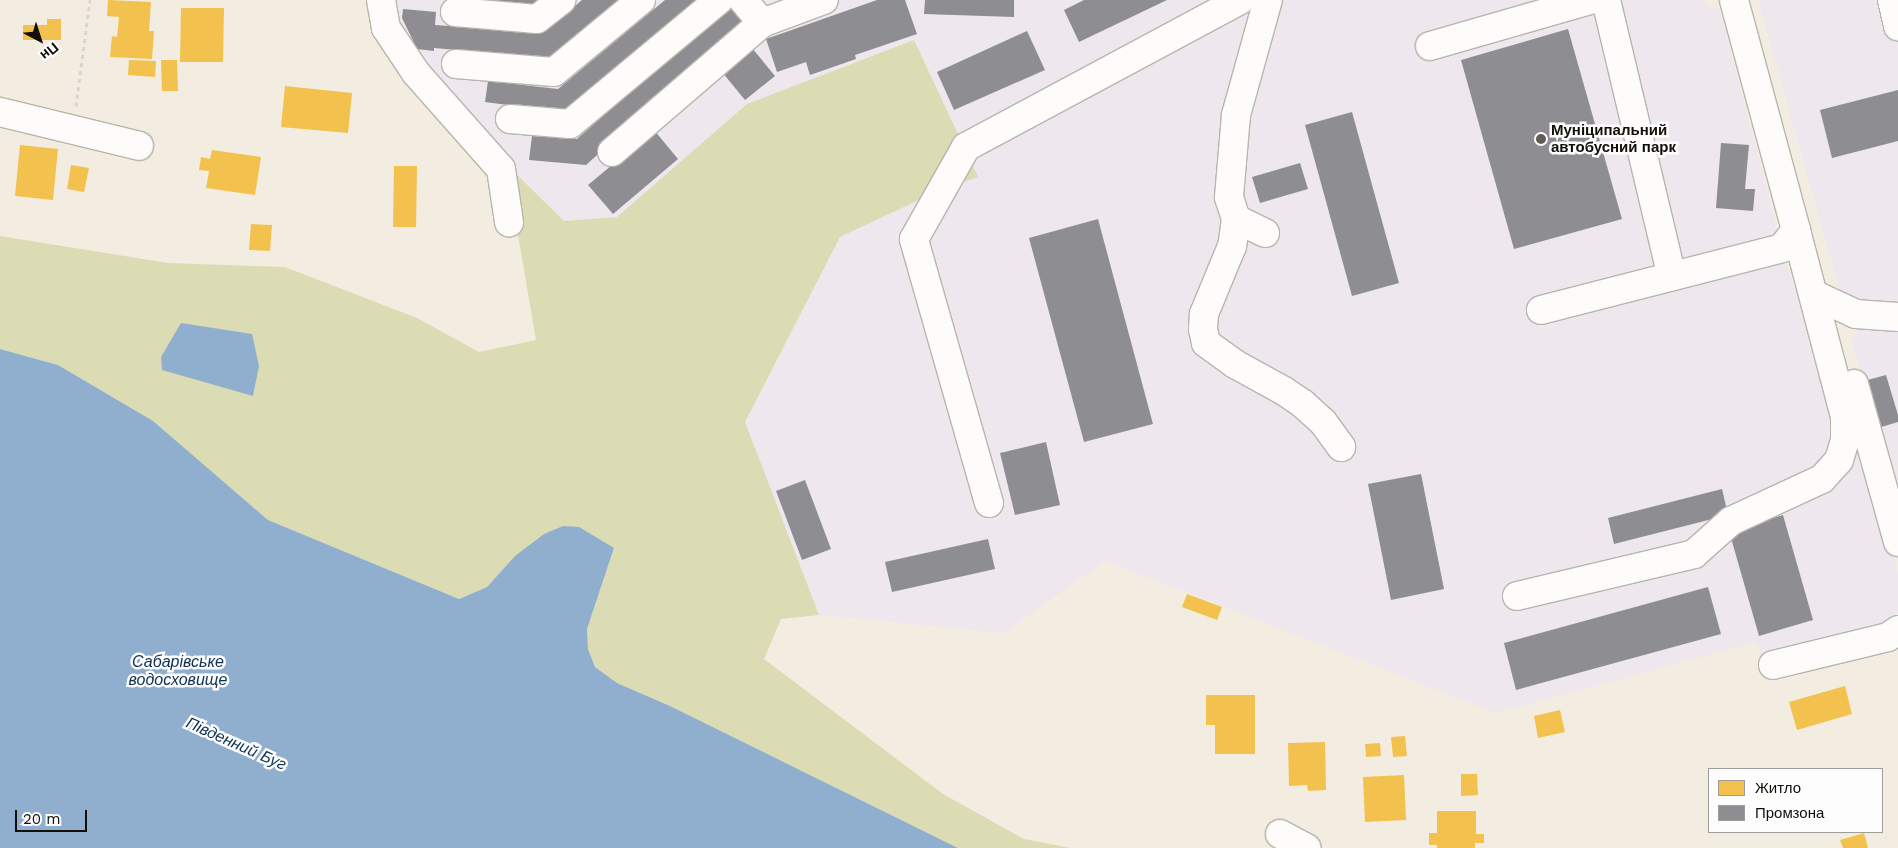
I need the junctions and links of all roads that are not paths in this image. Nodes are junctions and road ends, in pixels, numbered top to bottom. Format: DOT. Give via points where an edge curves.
graph roads {
  1 [pos="381,0"];
  2 [pos="561,0"];
  3 [pos="641,0"];
  4 [pos="719,0"];
  5 [pos="742,0"];
  6 [pos="824,0"];
  7 [pos="1240,0"];
  8 [pos="1268,0"];
  9 [pos="1590,0"];
  10 [pos="1606,0"];
  11 [pos="1734,0"];
  12 [pos="1892,0"];
  13 [pos="455,12"];
  14 [pos="762,23"];
  15 [pos="1898,26"];
  16 [pos="1430,46"];
  17 [pos="456,64"];
  18 [pos="0,112"];
  19 [pos="510,119"];
  20 [pos="139,146"];
  21 [pos="612,152"];
  22 [pos="1236,219"];
  23 [pos="509,222"];
  24 [pos="1796,230"];
  25 [pos="1265,234"];
  26 [pos="1672,276"];
  27 [pos="1815,295"];
  28 [pos="1541,310"];
  29 [pos="1898,316"];
  30 [pos="1341,447"];
  31 [pos="989,503"];
  32 [pos="1898,542"];
  33 [pos="1517,596"];
  34 [pos="1898,630"];
  35 [pos="1773,665"];
  36 [pos="1280,834"];
  37 [pos="1306,848"];
  1 -- 23 [label="street" via="386,28 416,73 501,169"];
  2 -- 13 [label="street" via="537,20"];
  3 -- 17 [label="street" via="554,72"];
  4 -- 19 [label="street" via="570,124"];
  5 -- 14 [label="street"];
  6 -- 14 [label="street"];
  7 -- 31 [label="street" via="966,147 914,239"];
  8 -- 22 [label="street" via="1236,115 1229,197"];
  9 -- 16 [label="street"];
  10 -- 26 [label="street"];
  11 -- 24 [label="street"];
  12 -- 15 [label="street"];
  14 -- 21 [label="street"];
  18 -- 20 [label="street"];
  22 -- 25 [label="street"];
  22 -- 30 [label="street" via="1232,246 1204,314 1206,343 1303,404 1323,422"];
  24 -- 26 [label="street" via="1782,248"];
  24 -- 27 [label="street"];
  26 -- 28 [label="street"];
  27 -- 29 [label="street" via="1856,314"];
  27 -- 32 [label="street" via="1843,343"];
  27 -- 33 [label="street" via="1845,417 1845,440 1839,460 1822,479 1731,521 1694,554"];
  34 -- 35 [label="street" via="1888,637"];
  36 -- 37 [label="street"];
}
